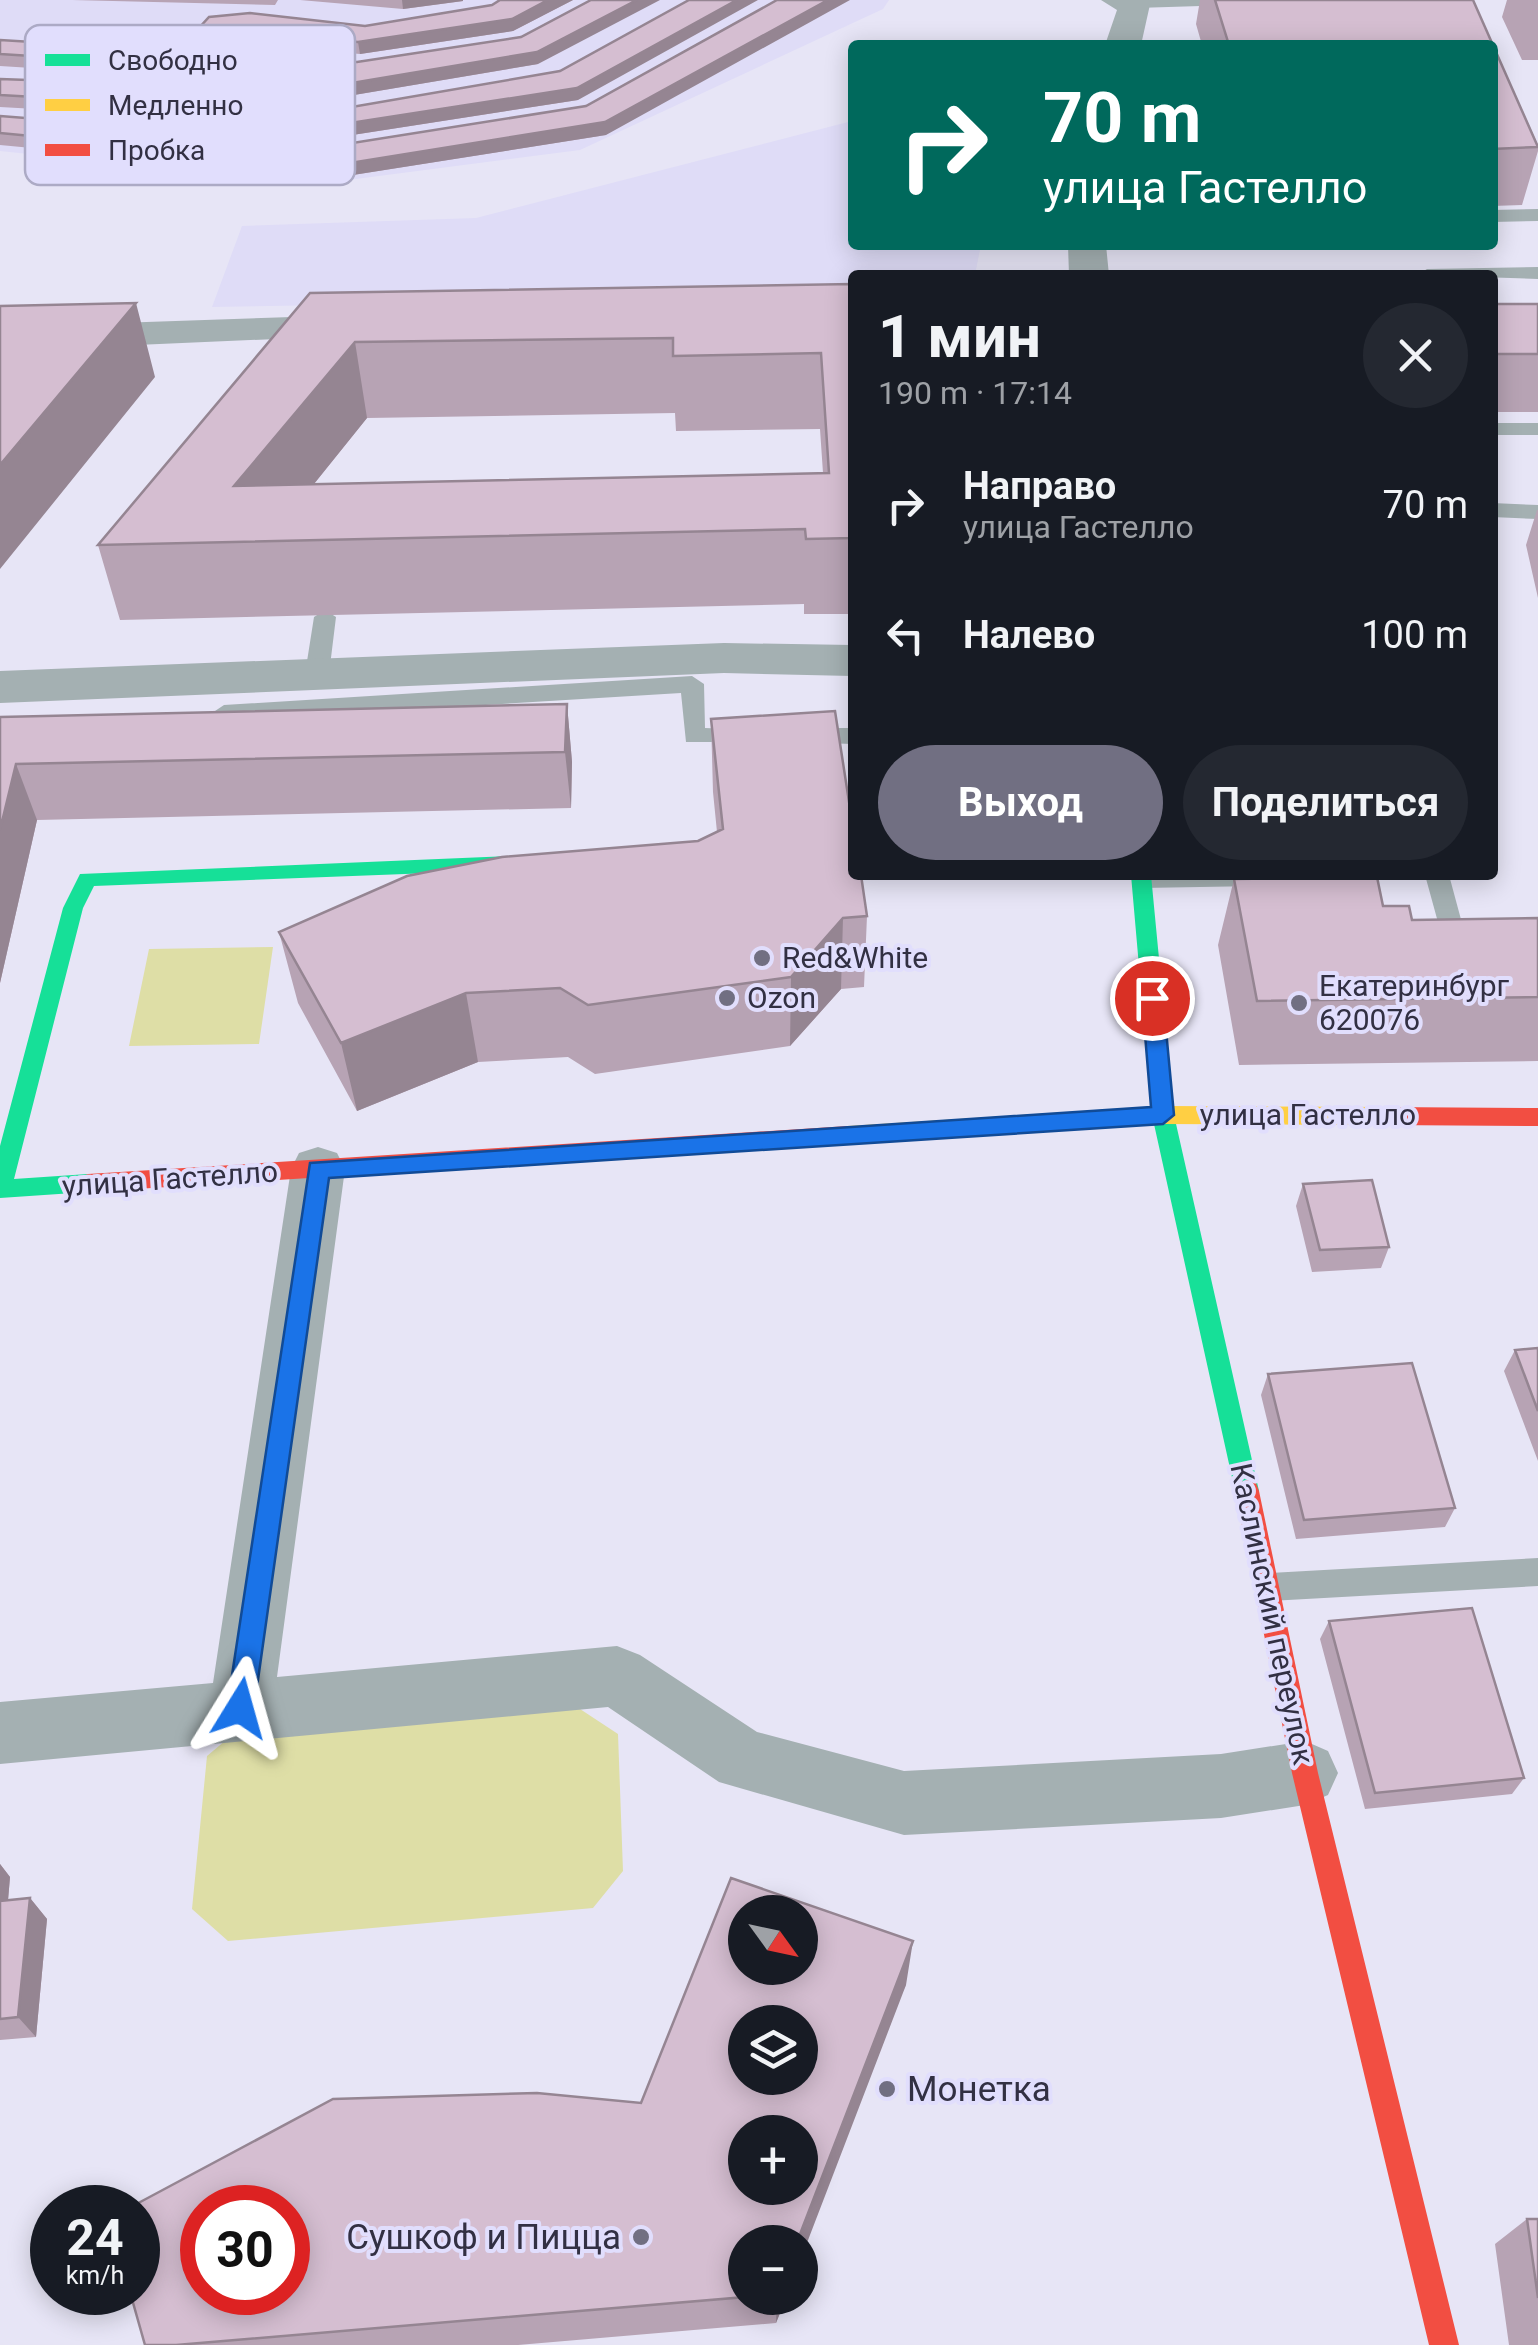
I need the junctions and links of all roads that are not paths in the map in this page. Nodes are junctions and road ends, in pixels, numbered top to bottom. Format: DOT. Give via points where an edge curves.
graph roads {
  1 [pos="1233,0"];
  2 [pos="1127,1"];
  3 [pos="1123,40"];
  4 [pos="1538,215"];
  5 [pos="1498,216"];
  6 [pos="1538,273"];
  7 [pos="1498,274"];
  8 [pos="1498,307"];
  9 [pos="1538,307"];
  10 [pos="397,326"];
  11 [pos="0,338"];
  12 [pos="1498,428"];
  13 [pos="1538,429"];
  14 [pos="1498,510"];
  15 [pos="1538,512"];
  16 [pos="325,617"];
  17 [pos="848,661"];
  18 [pos="317,674"];
  19 [pos="0,687"];
  20 [pos="198,714"];
  21 [pos="848,736"];
  22 [pos="565,861"];
  23 [pos="1141,880"];
  24 [pos="1438,880"];
  25 [pos="1538,947"];
  26 [pos="1163,1115"];
  27 [pos="1538,1117"];
  28 [pos="318,1169"];
  29 [pos="0,1190"];
  30 [pos="1538,1572"];
  31 [pos="1269,1587"];
  32 [pos="240,1708"];
  33 [pos="0,1732"];
  34 [pos="1305,1773"];
  35 [pos="1444,2345"];
  1 -- 2 [label="lane"];
  2 -- 3 [label="street"];
  4 -- 5 [label="lane"];
  6 -- 7 [label="lane"];
  8 -- 9 [label="street"];
  10 -- 11 [label="street"];
  12 -- 13 [label="lane"];
  14 -- 15 [label="lane"];
  16 -- 18 [label="lane"];
  17 -- 18 [label="street" via="724,658"];
  18 -- 19 [label="street"];
  20 -- 21 [label="lane" via="692,684 694,736"];
  22 -- 29 [label="street" via="87,879 73,908"];
  23 -- 26 [label="street, Каслинский переулок"];
  24 -- 25 [label="lane" via="1456,948"];
  26 -- 27 [label="street, улица Гастелло"];
  26 -- 28 [label="street, улица Гастелло"];
  26 -- 31 [label="street, Каслинский переулок"];
  28 -- 29 [label="street, улица Гастелло"];
  28 -- 32 [label="street"];
  30 -- 31 [label="lane"];
  31 -- 34 [label="street, Каслинский переулок"];
  32 -- 33 [label="street"];
  32 -- 34 [label="street" via="616,1676 742,1760 904,1803 1059,1816"];
  34 -- 35 [label="street, Каслинский переулок"];
}
